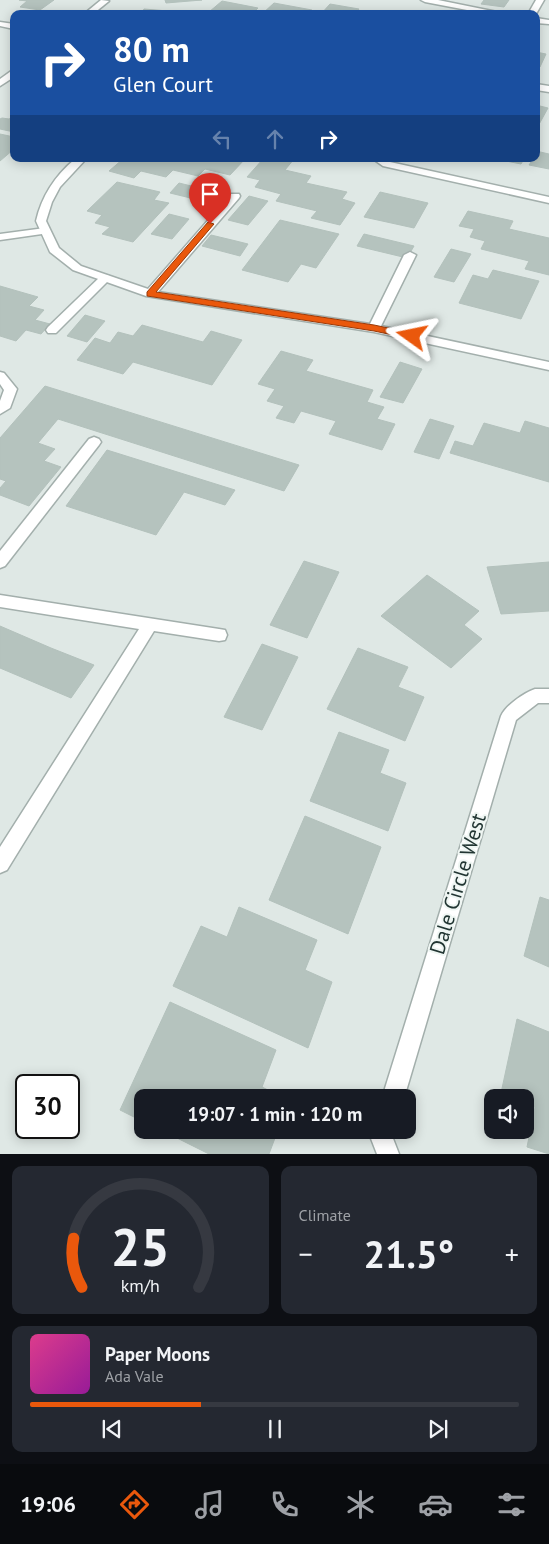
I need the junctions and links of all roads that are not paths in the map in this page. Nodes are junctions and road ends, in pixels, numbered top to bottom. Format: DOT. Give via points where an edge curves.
graph roads {
  1 [pos="424,0"];
  2 [pos="105,1"];
  3 [pos="93,10"];
  4 [pos="480,10"];
  5 [pos="10,75"];
  6 [pos="0,83"];
  7 [pos="78,162"];
  8 [pos="383,162"];
  9 [pos="234,196"];
  10 [pos="549,200"];
  11 [pos="45,231"];
  12 [pos="0,237"];
  13 [pos="410,255"];
  14 [pos="105,278"];
  15 [pos="150,294"];
  16 [pos="374,328"];
  17 [pos="52,330"];
  18 [pos="549,366"];
  19 [pos="0,376"];
  20 [pos="0,410"];
  21 [pos="94,442"];
  22 [pos="0,562"];
  23 [pos="0,601"];
  24 [pos="150,624"];
  25 [pos="219,635"];
  26 [pos="549,696"];
  27 [pos="0,864"];
  28 [pos="396,1089"];
  29 [pos="382,1139"];
  30 [pos="388,1154"];
  1 -- 4 [label="street"];
  2 -- 3 [label="street"];
  5 -- 6 [label="street"];
  7 -- 11 [label="street" via="50,192 41,222"];
  8 -- 10 [label="street"];
  9 -- 15 [label="street"];
  11 -- 12 [label="street"];
  11 -- 14 [label="street" via="54,250 77,268"];
  13 -- 16 [label="street"];
  14 -- 15 [label="street"];
  14 -- 17 [label="street"];
  15 -- 16 [label="street"];
  16 -- 18 [label="street"];
  19 -- 20 [label="street" via="11,389"];
  21 -- 22 [label="street"];
  23 -- 24 [label="street"];
  24 -- 25 [label="street"];
  24 -- 27 [label="street"];
  26 -- 28 [label="street, Dale Circle West" via="535,696 509,716"];
  29 -- 30 [label="street"];
}
